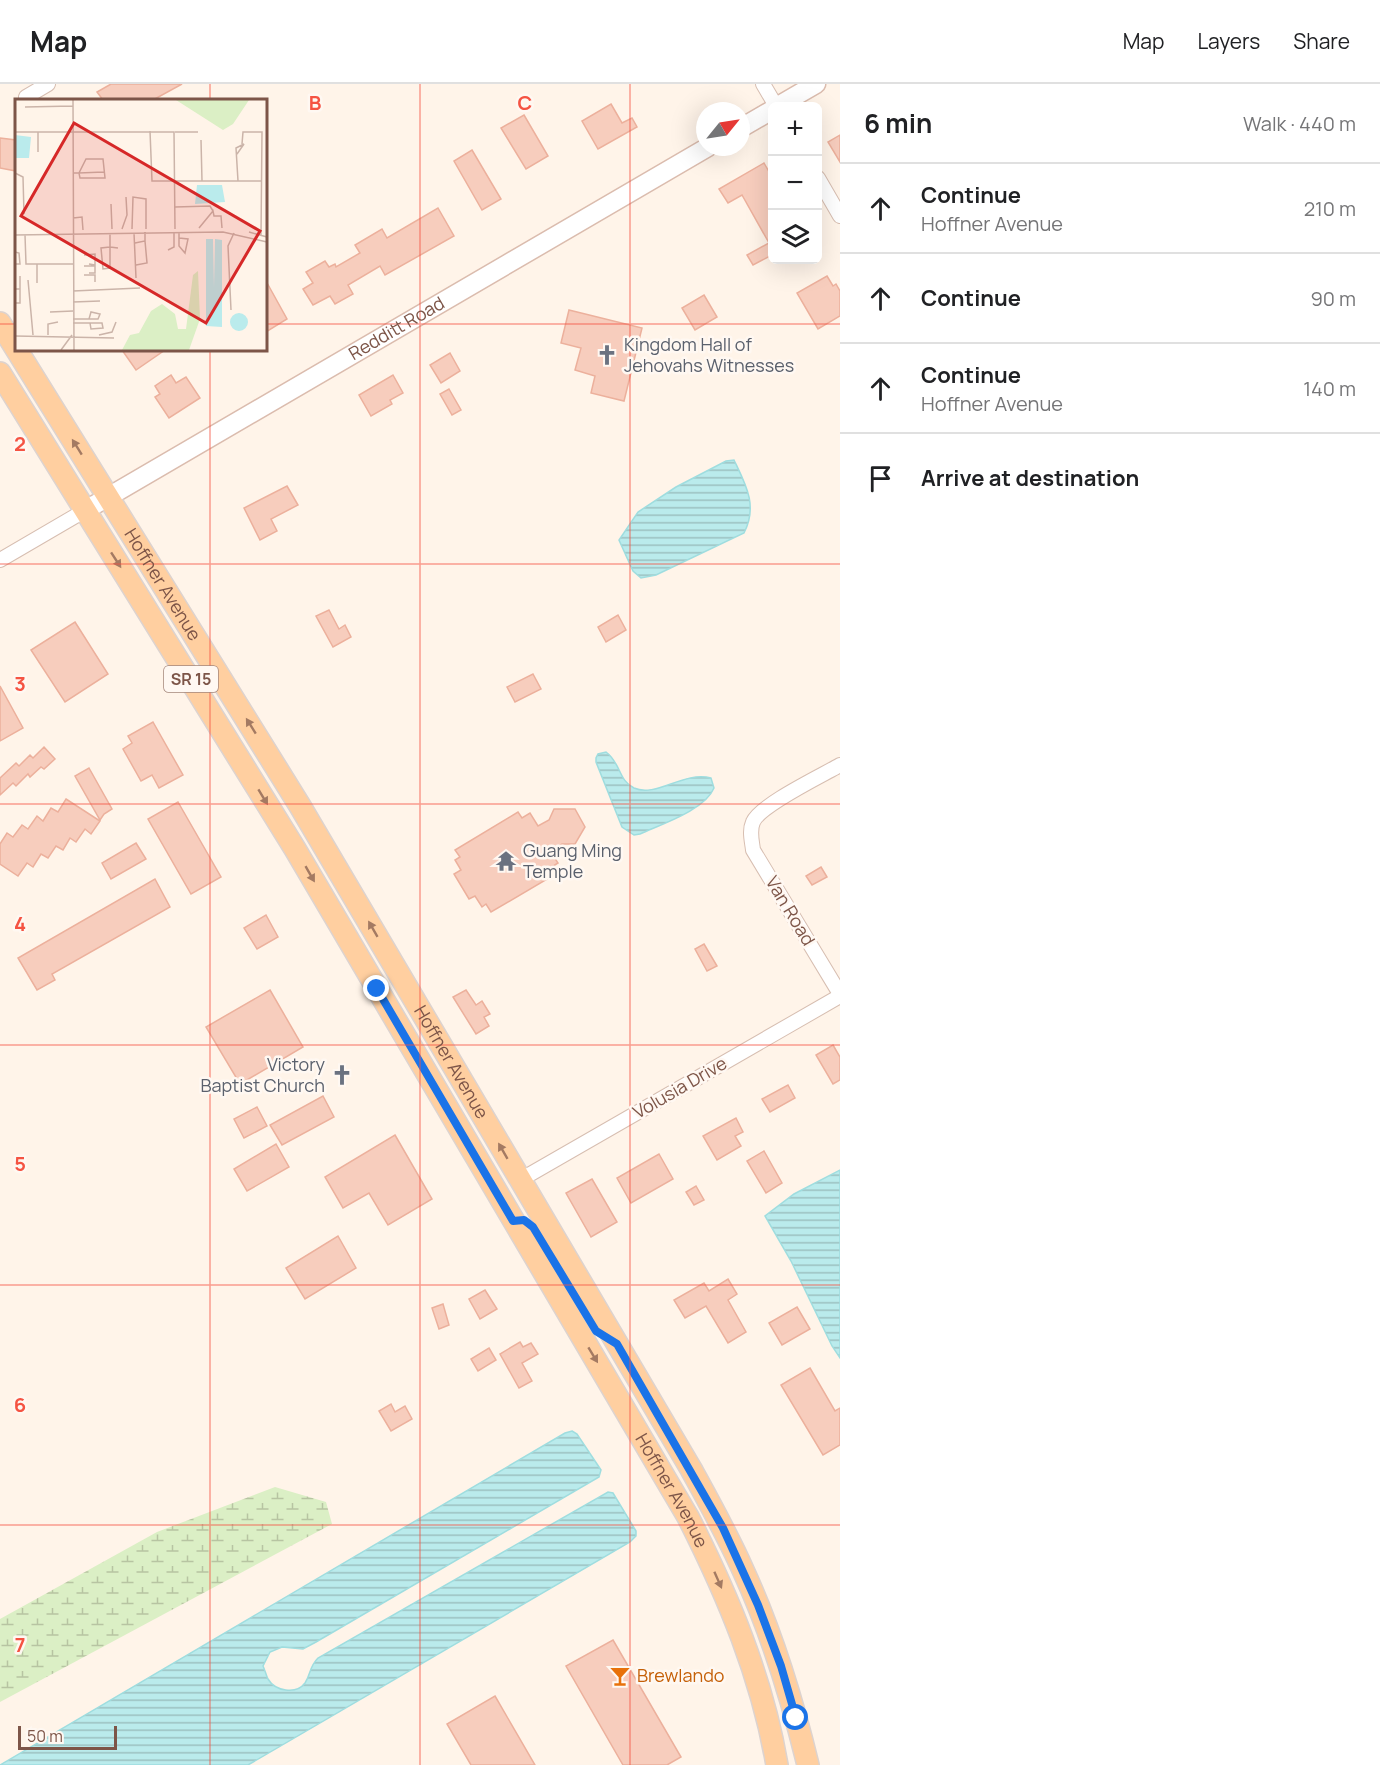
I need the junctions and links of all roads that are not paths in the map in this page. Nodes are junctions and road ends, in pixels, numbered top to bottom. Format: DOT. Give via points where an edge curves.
graph roads {
  1 [pos="48,84"];
  2 [pos="763,84"];
  3 [pos="816,84"];
  4 [pos="26,97"];
  5 [pos="772,102"];
  6 [pos="785,102"];
  7 [pos="768,112"];
  8 [pos="750,123"];
  9 [pos="696,154"];
  10 [pos="822,185"];
  11 [pos="840,216"];
  12 [pos="0,324"];
  13 [pos="15,348"];
  14 [pos="17,351"];
  15 [pos="0,373"];
  16 [pos="108,497"];
  17 [pos="84,510"];
  18 [pos="0,560"];
  19 [pos="238,755"];
  20 [pos="840,765"];
  21 [pos="311,824"];
  22 [pos="335,917"];
  23 [pos="404,982"];
  24 [pos="840,995"];
  25 [pos="432,1083"];
  26 [pos="520,1180"];
  27 [pos="513,1221"];
  28 [pos="617,1344"];
  29 [pos="775,1755"];
  30 [pos="784,1765"];
  31 [pos="808,1765"];
  1 -- 4 [label="street"];
  2 -- 5 [label="street"];
  3 -- 6 [label="street"];
  7 -- 8 [label="street"];
  9 -- 16 [label="street, Redditt Road"];
  10 -- 11 [label="street"];
  13 -- 12 [label="main road, Hoffner Avenue / SR 15, one-way"];
  16 -- 14 [label="main road, Hoffner Avenue / SR 15, one-way"];
  15 -- 17 [label="main road, Hoffner Avenue / SR 15"];
  16 -- 17 [label="street, Redditt Road"];
  21 -- 16 [label="main road, Hoffner Avenue / SR 15, one-way"];
  17 -- 18 [label="street"];
  17 -- 19 [label="main road, Hoffner Avenue / SR 15, one-way"];
  19 -- 21 [label="main road" via="267,770 300,820"];
  19 -- 22 [label="main road, Hoffner Avenue / SR 15, one-way"];
  20 -- 24 [label="street, Van Road" via="758,814 751,836 753,850"];
  23 -- 21 [label="main road, Hoffner Avenue / SR 15, one-way"];
  22 -- 23 [label="main road" via="353,928 375,964"];
  22 -- 25 [label="main road, Hoffner Avenue / SR 15"];
  26 -- 23 [label="main road, Hoffner Avenue / SR 15, one-way"];
  24 -- 26 [label="street, Volusia Drive"];
  25 -- 26 [label="main road" via="451,1095 499,1175"];
  25 -- 27 [label="main road, Hoffner Avenue / SR 15"];
  26 -- 28 [label="main road, Hoffner Avenue / SR 15"];
  27 -- 28 [label="main road" via="524,1220 533,1227 596,1331"];
  27 -- 29 [label="main road, Hoffner Avenue / SR 15, one-way" via="703,1546 753,1666"];
  28 -- 31 [label="main road, Hoffner Avenue / SR 15" via="691,1469 744,1571 781,1666"];
  29 -- 30 [label="main road, Hoffner Avenue"];
}
